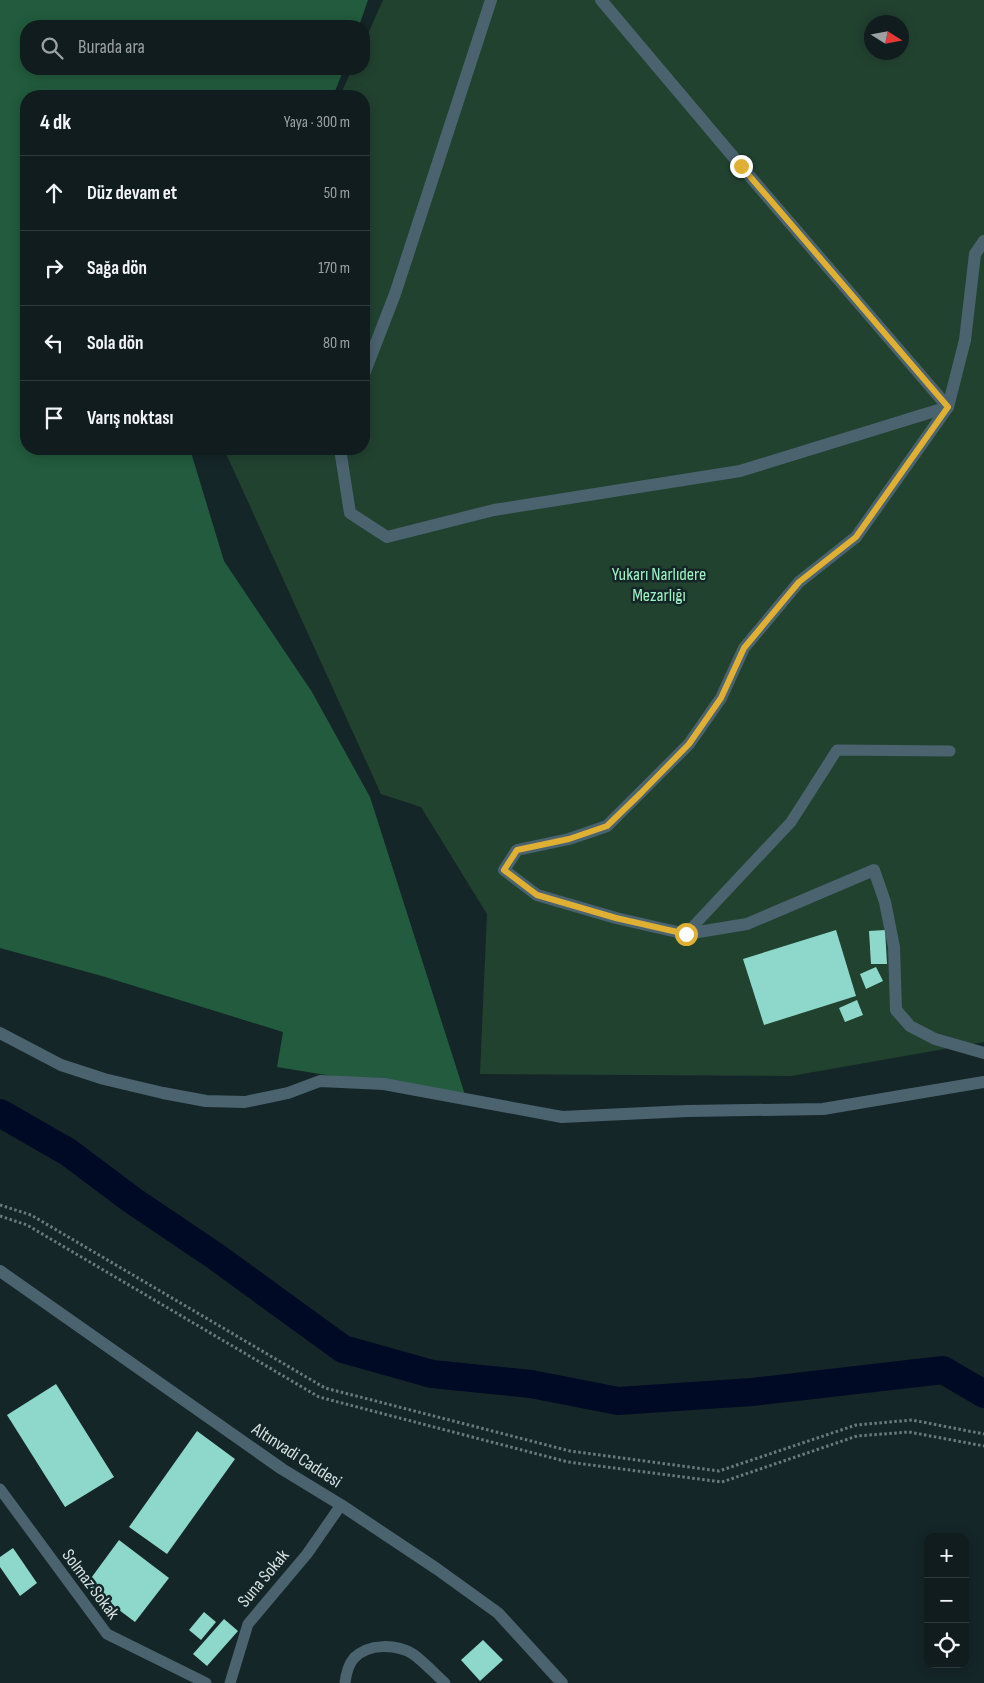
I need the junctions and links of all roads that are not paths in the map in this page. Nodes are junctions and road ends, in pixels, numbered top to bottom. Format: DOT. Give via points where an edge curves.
graph roads {
  1 [pos="491,0"];
  2 [pos="602,0"];
  3 [pos="984,241"];
  4 [pos="370,359"];
  5 [pos="948,407"];
  6 [pos="341,455"];
  7 [pos="950,751"];
  8 [pos="686,934"];
  9 [pos="0,1033"];
  10 [pos="984,1053"];
  11 [pos="984,1082"];
  12 [pos="0,1271"];
  13 [pos="0,1489"];
  14 [pos="341,1505"];
  15 [pos="433,1679"];
  16 [pos="557,1681"];
  17 [pos="206,1683"];
  18 [pos="230,1683"];
  19 [pos="345,1683"];
  20 [pos="445,1683"];
  1 -- 4 [label="street" via="395,294"];
  2 -- 5 [label="street"];
  3 -- 5 [label="street" via="975,254 965,340"];
  5 -- 6 [label="street" via="740,471 494,510 387,538 350,513"];
  5 -- 8 [label="street" via="856,537 799,582 744,648 721,698 689,744 607,826 569,839 517,850 504,870 537,895"];
  7 -- 8 [label="lane" via="837,750 791,822"];
  8 -- 10 [label="street" via="747,924 874,870 885,902 894,947 896,1010 910,1026 935,1039"];
  9 -- 11 [label="street" via="61,1065 104,1079 206,1101 245,1102 288,1093 320,1081 384,1084 562,1118 687,1111 823,1109"];
  12 -- 14 [label="street, Altınvadi Caddesi" via="282,1469"];
  13 -- 17 [label="lane, Solmaz Sokak" via="107,1634"];
  14 -- 16 [label="street, Altınvadi Caddesi" via="498,1613"];
  14 -- 18 [label="lane, Suna Sokak" via="306,1554 248,1624"];
  15 -- 19 [label="lane" via="414,1655 384,1646 355,1657"];
  15 -- 20 [label="lane"];
}
